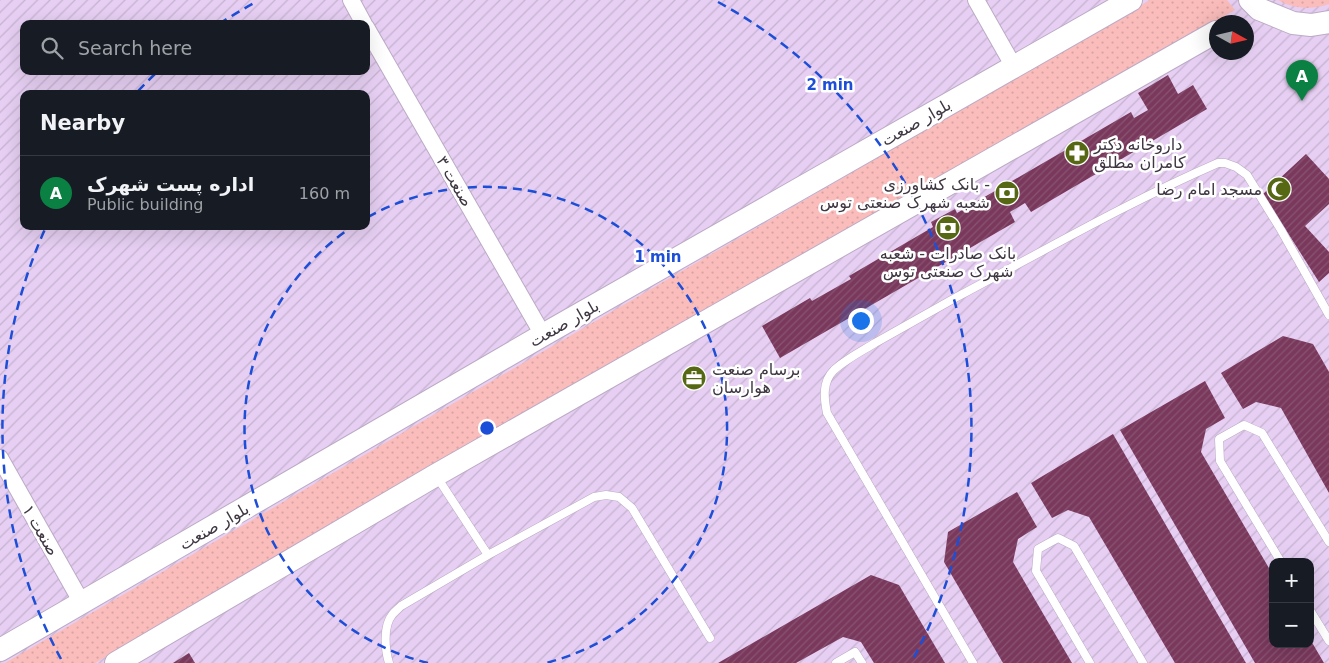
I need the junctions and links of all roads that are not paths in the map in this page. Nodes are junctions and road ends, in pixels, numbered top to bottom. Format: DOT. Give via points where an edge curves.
graph roads {
  1 [pos="351,0"];
  2 [pos="976,0"];
  3 [pos="1131,0"];
  4 [pos="1250,0"];
  5 [pos="1277,16"];
  6 [pos="362,20"];
  7 [pos="1254,21"];
  8 [pos="1320,23"];
  9 [pos="370,34"];
  10 [pos="1209,36"];
  11 [pos="1329,41"];
  12 [pos="1014,66"];
  13 [pos="1329,315"];
  14 [pos="543,335"];
  15 [pos="0,458"];
  16 [pos="436,475"];
  17 [pos="1329,542"];
  18 [pos="488,555"];
  19 [pos="1279,558"];
  20 [pos="82,603"];
  21 [pos="1314,617"];
  22 [pos="710,638"];
  23 [pos="1329,641"];
  24 [pos="0,650"];
  25 [pos="116,663"];
  26 [pos="389,663"];
  27 [pos="836,663"];
  28 [pos="862,663"];
  29 [pos="974,663"];
  30 [pos="1090,663"];
  31 [pos="1143,663"];
  1 -- 6 [label="street, صنعت ۳"];
  2 -- 12 [label="street"];
  3 -- 12 [label="street, بلوار صنعت"];
  4 -- 5 [label="street" via="1259,9"];
  5 -- 7 [label="street"];
  5 -- 8 [label="street" via="1292,23"];
  8 -- 11 [label="street"];
  9 -- 14 [label="street, صنعت ۳"];
  10 -- 16 [label="street"];
  12 -- 14 [label="street, بلوار صنعت"];
  13 -- 29 [label="lane" via="1247,175 1236,167 1218,163 1176,181 919,318 833,371 826,383 824,399 827,412"];
  14 -- 20 [label="street, بلوار صنعت"];
  15 -- 20 [label="street, صنعت ۱"];
  16 -- 18 [label="lane"];
  16 -- 25 [label="street"];
  17 -- 19 [label="lane" via="1262,433 1244,425 1219,438 1220,462"];
  18 -- 22 [label="lane" via="594,497 619,497 632,508"];
  18 -- 26 [label="lane" via="401,606 391,616 386,633"];
  20 -- 24 [label="street, بلوار صنعت"];
  21 -- 23 [label="lane"];
  27 -- 28 [label="lane" via="855,652"];
  30 -- 31 [label="lane" via="1036,571 1038,549 1058,538 1074,546"];
}
